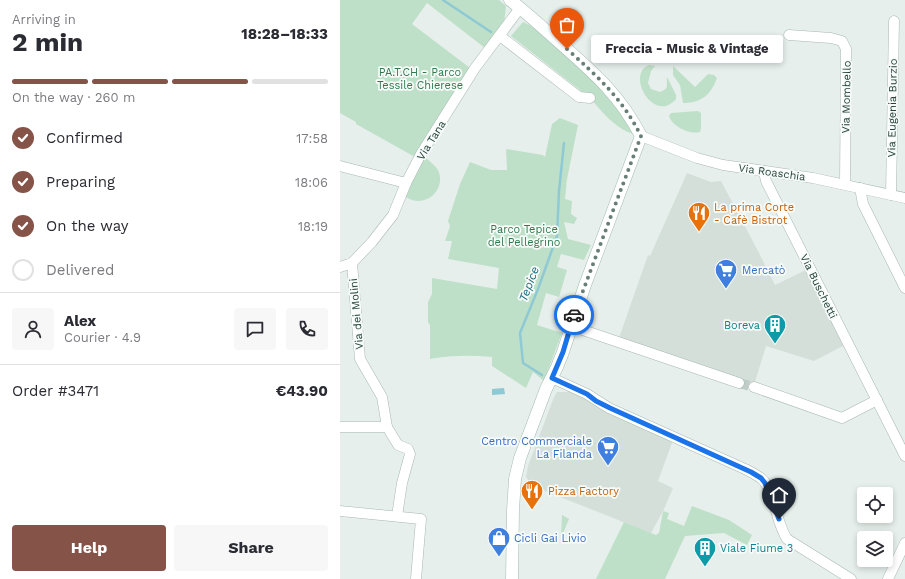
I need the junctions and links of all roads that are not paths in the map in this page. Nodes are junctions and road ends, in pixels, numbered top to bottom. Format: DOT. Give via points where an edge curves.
graph roads {
  1 [pos="510,0"];
  2 [pos="523,4"];
  3 [pos="894,20"];
  4 [pos="500,36"];
  5 [pos="789,36"];
  6 [pos="590,98"];
  7 [pos="641,136"];
  8 [pos="340,166"];
  9 [pos="764,171"];
  10 [pos="406,183"];
  11 [pos="845,184"];
  12 [pos="860,188"];
  13 [pos="891,195"];
  14 [pos="905,198"];
  15 [pos="352,263"];
  16 [pos="340,267"];
  17 [pos="905,288"];
  18 [pos="571,326"];
  19 [pos="552,378"];
  20 [pos="739,383"];
  21 [pos="754,387"];
  22 [pos="878,400"];
  23 [pos="340,427"];
  24 [pos="387,427"];
  25 [pos="905,456"];
  26 [pos="340,511"];
  27 [pos="397,516"];
  28 [pos="905,543"];
  29 [pos="416,579"];
  30 [pos="512,579"];
  31 [pos="851,579"];
  32 [pos="888,579"];
  1 -- 2 [label="street"];
  2 -- 4 [label="street, Via Tana"];
  2 -- 7 [label="street" via="617,97"];
  3 -- 13 [label="street, Via Eugenia Burzio"];
  4 -- 6 [label="street" via="579,97"];
  4 -- 10 [label="street, Via Tana" via="475,68 421,154"];
  5 -- 11 [label="street, Via Mombello" via="831,38 842,41 846,49"];
  7 -- 9 [label="street, Via Roaschia" via="697,158"];
  7 -- 18 [label="street"];
  8 -- 10 [label="street"];
  9 -- 11 [label="street, Via Roaschia"];
  9 -- 22 [label="street, Via Buschetti" via="766,180"];
  10 -- 15 [label="street, Via Tana" via="393,215"];
  11 -- 12 [label="street, Via Roaschia"];
  12 -- 13 [label="street, Via Roaschia"];
  12 -- 17 [label="street" via="863,204"];
  13 -- 14 [label="street, Via Roaschia"];
  15 -- 16 [label="street, Via Tana"];
  15 -- 24 [label="street, Via dei Molini" via="360,359 382,397"];
  18 -- 19 [label="street"];
  18 -- 20 [label="street"];
  19 -- 30 [label="street" via="520,458 515,479"];
  19 -- 31 [label="street" via="610,408 761,478 768,488 782,532 787,538"];
  21 -- 22 [label="street" via="842,418"];
  22 -- 25 [label="street, Via Buschetti"];
  23 -- 24 [label="street"];
  24 -- 27 [label="street, Via dei Molini" via="398,444 408,449 410,454"];
  26 -- 27 [label="street"];
  27 -- 29 [label="street" via="421,519"];
  28 -- 32 [label="street"];
}
